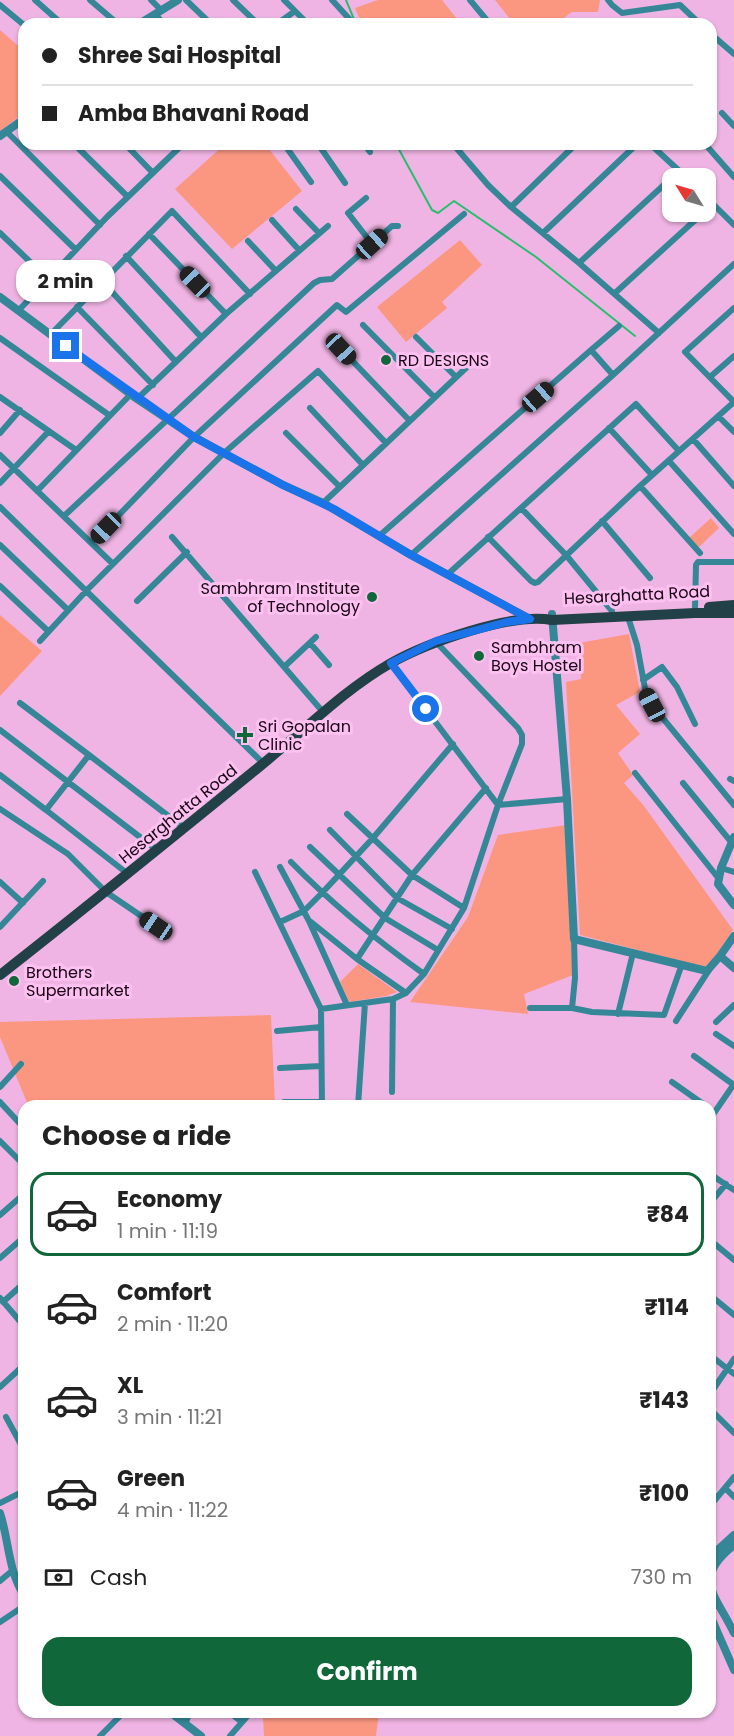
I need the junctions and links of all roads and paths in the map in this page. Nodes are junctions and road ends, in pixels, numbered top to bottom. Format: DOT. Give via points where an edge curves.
graph roads {
  1 [pos="35,0"];
  2 [pos="90,0"];
  3 [pos="151,0"];
  4 [pos="178,0"];
  5 [pos="186,0"];
  6 [pos="233,0"];
  7 [pos="284,0"];
  8 [pos="332,0"];
  9 [pos="470,0"];
  10 [pos="608,0"];
  11 [pos="0,5"];
  12 [pos="294,10"];
  13 [pos="158,12"];
  14 [pos="55,18"];
  15 [pos="111,18"];
  16 [pos="148,18"];
  17 [pos="161,18"];
  18 [pos="204,18"];
  19 [pos="252,18"];
  20 [pos="284,18"];
  21 [pos="302,18"];
  22 [pos="349,18"];
  23 [pos="485,18"];
  24 [pos="694,18"];
  25 [pos="18,20"];
  26 [pos="717,39"];
  27 [pos="734,54"];
  28 [pos="722,113"];
  29 [pos="18,123"];
  30 [pos="734,126"];
  31 [pos="3,134"];
  32 [pos="18,148"];
  33 [pos="20,150"];
  34 [pos="80,150"];
  35 [pos="131,150"];
  36 [pos="176,150"];
  37 [pos="288,150"];
  38 [pos="322,150"];
  39 [pos="458,150"];
  40 [pos="570,150"];
  41 [pos="632,150"];
  42 [pos="656,150"];
  43 [pos="710,150"];
  44 [pos="676,168"];
  45 [pos="153,173"];
  46 [pos="0,176"];
  47 [pos="734,177"];
  48 [pos="311,182"];
  49 [pos="345,183"];
  50 [pos="662,187"];
  51 [pos="128,197"];
  52 [pos="366,198"];
  53 [pos="716,206"];
  54 [pos="511,207"];
  55 [pos="296,209"];
  56 [pos="464,214"];
  57 [pos="272,220"];
  58 [pos="692,222"];
  59 [pos="100,225"];
  60 [pos="734,225"];
  61 [pos="328,226"];
  62 [pos="398,226"];
  63 [pos="0,233"];
  64 [pos="319,233"];
  65 [pos="543,233"];
  66 [pos="149,234"];
  67 [pos="248,241"];
  68 [pos="372,244"];
  69 [pos="76,250"];
  70 [pos="299,250"];
  71 [pos="126,256"];
  72 [pos="579,263"];
  73 [pos="734,264"];
  74 [pos="275,270"];
  75 [pos="48,279"];
  76 [pos="102,281"];
  77 [pos="615,293"];
  78 [pos="250,294"];
  79 [pos="0,297"];
  80 [pos="77,307"];
  81 [pos="734,308"];
  82 [pos="18,311"];
  83 [pos="226,314"];
  84 [pos="363,325"];
  85 [pos="619,326"];
  86 [pos="659,333"];
  87 [pos="50,335"];
  88 [pos="201,337"];
  89 [pos="417,337"];
  90 [pos="0,338"];
  91 [pos="341,349"];
  92 [pos="591,350"];
  93 [pos="734,356"];
  94 [pos="177,362"];
  95 [pos="467,367"];
  96 [pos="614,375"];
  97 [pos="456,377"];
  98 [pos="710,378"];
  99 [pos="153,385"];
  100 [pos="134,396"];
  101 [pos="0,397"];
  102 [pos="434,397"];
  103 [pos="734,402"];
  104 [pos="310,408"];
  105 [pos="20,410"];
  106 [pos="109,415"];
  107 [pos="718,416"];
  108 [pos="409,420"];
  109 [pos="168,421"];
  110 [pos="609,428"];
  111 [pos="49,431"];
  112 [pos="734,432"];
  113 [pos="0,433"];
  114 [pos="286,433"];
  115 [pos="194,437"];
  116 [pos="693,439"];
  117 [pos="386,443"];
  118 [pos="76,450"];
  119 [pos="679,451"];
  120 [pos="224,453"];
  121 [pos="0,455"];
  122 [pos="669,461"];
  123 [pos="363,465"];
  124 [pos="14,468"];
  125 [pos="652,475"];
  126 [pos="0,483"];
  127 [pos="640,486"];
  128 [pos="734,486"];
  129 [pos="340,487"];
  130 [pos="37,491"];
  131 [pos="323,503"];
  132 [pos="0,507"];
  133 [pos="521,508"];
  134 [pos="64,516"];
  135 [pos="602,521"];
  136 [pos="734,534"];
  137 [pos="379,536"];
  138 [pos="172,537"];
  139 [pos="488,537"];
  140 [pos="92,543"];
  141 [pos="0,545"];
  142 [pos="187,552"];
  143 [pos="700,553"];
  144 [pos="411,555"];
  145 [pos="566,555"];
  146 [pos="734,562"];
  147 [pos="113,564"];
  148 [pos="448,574"];
  149 [pos="650,578"];
  150 [pos="0,586"];
  151 [pos="87,590"];
  152 [pos="137,601"];
  153 [pos="734,605"];
  154 [pos="695,607"];
  155 [pos="68,610"];
  156 [pos="734,613"];
  157 [pos="612,614"];
  158 [pos="628,617"];
  159 [pos="544,618"];
  160 [pos="48,632"];
  161 [pos="316,637"];
  162 [pos="436,641"];
  163 [pos="40,642"];
  164 [pos="310,643"];
  165 [pos="391,663"];
  166 [pos="329,665"];
  167 [pos="284,667"];
  168 [pos="643,680"];
  169 [pos="20,703"];
  170 [pos="323,712"];
  171 [pos="695,724"];
  172 [pos="0,730"];
  173 [pos="453,744"];
  174 [pos="89,755"];
  175 [pos="264,764"];
  176 [pos="635,773"];
  177 [pos="0,775"];
  178 [pos="69,781"];
  179 [pos="683,783"];
  180 [pos="486,788"];
  181 [pos="567,799"];
  182 [pos="498,805"];
  183 [pos="734,805"];
  184 [pos="0,809"];
  185 [pos="46,810"];
  186 [pos="347,814"];
  187 [pos="184,828"];
  188 [pos="330,830"];
  189 [pos="373,838"];
  190 [pos="733,841"];
  191 [pos="310,847"];
  192 [pos="157,850"];
  193 [pos="356,857"];
  194 [pos="291,862"];
  195 [pos="280,867"];
  196 [pos="721,868"];
  197 [pos="255,872"];
  198 [pos="734,872"];
  199 [pos="128,874"];
  200 [pos="412,875"];
  201 [pos="339,876"];
  202 [pos="719,879"];
  203 [pos="43,881"];
  204 [pos="0,882"];
  205 [pos="106,892"];
  206 [pos="322,894"];
  207 [pos="397,898"];
  208 [pos="24,903"];
  209 [pos="734,905"];
  210 [pos="464,908"];
  211 [pos="304,911"];
  212 [pos="385,918"];
  213 [pos="280,921"];
  214 [pos="309,921"];
  215 [pos="156,926"];
  216 [pos="0,927"];
  217 [pos="452,929"];
  218 [pos="372,936"];
  219 [pos="734,936"];
  220 [pos="574,939"];
  221 [pos="438,950"];
  222 [pos="633,953"];
  223 [pos="720,956"];
  224 [pos="357,959"];
  225 [pos="682,964"];
  226 [pos="734,968"];
  227 [pos="709,970"];
  228 [pos="424,974"];
  229 [pos="0,975"];
  230 [pos="406,993"];
  231 [pos="393,999"];
  232 [pos="365,1004"];
  233 [pos="346,1005"];
  234 [pos="734,1005"];
  235 [pos="530,1008"];
  236 [pos="572,1008"];
  237 [pos="321,1009"];
  238 [pos="618,1014"];
  239 [pos="676,1021"];
  240 [pos="716,1022"];
  241 [pos="321,1027"];
  242 [pos="277,1031"];
  243 [pos="716,1034"];
  244 [pos="734,1046"];
  245 [pos="694,1056"];
  246 [pos="21,1064"];
  247 [pos="321,1066"];
  248 [pos="280,1068"];
  249 [pos="672,1082"];
  250 [pos="1,1083"];
  251 [pos="734,1085"];
  252 [pos="392,1092"];
  253 [pos="322,1100"];
  254 [pos="358,1100"];
  255 [pos="698,1100"];
  256 [pos="0,1102"];
  257 [pos="716,1105"];
  258 [pos="18,1122"];
  259 [pos="0,1141"];
  260 [pos="18,1159"];
  261 [pos="716,1178"];
  262 [pos="726,1184"];
  263 [pos="734,1190"];
  264 [pos="716,1196"];
  265 [pos="18,1199"];
  266 [pos="0,1215"];
  267 [pos="18,1242"];
  268 [pos="716,1245"];
  269 [pos="0,1258"];
  270 [pos="734,1260"];
  271 [pos="18,1287"];
  272 [pos="1,1300"];
  273 [pos="716,1300"];
  274 [pos="734,1315"];
  275 [pos="18,1318"];
  276 [pos="734,1359"];
  277 [pos="716,1360"];
  278 [pos="726,1369"];
  279 [pos="18,1370"];
  280 [pos="734,1374"];
  281 [pos="716,1385"];
  282 [pos="0,1387"];
  283 [pos="716,1415"];
  284 [pos="6,1417"];
  285 [pos="734,1433"];
  286 [pos="18,1439"];
  287 [pos="734,1477"];
  288 [pos="725,1488"];
  289 [pos="18,1494"];
  290 [pos="734,1497"];
  291 [pos="716,1499"];
  292 [pos="0,1503"];
  293 [pos="0,1514"];
  294 [pos="3,1534"];
  295 [pos="734,1535"];
  296 [pos="734,1545"];
  297 [pos="716,1552"];
  298 [pos="716,1564"];
  299 [pos="13,1570"];
  300 [pos="0,1581"];
  301 [pos="18,1581"];
  302 [pos="716,1600"];
  303 [pos="18,1610"];
  304 [pos="0,1622"];
  305 [pos="716,1629"];
  306 [pos="734,1633"];
  307 [pos="734,1670"];
  308 [pos="118,1718"];
  309 [pos="178,1718"];
  310 [pos="188,1718"];
  311 [pos="237,1718"];
  312 [pos="246,1718"];
  313 [pos="242,1722"];
  314 [pos="185,1724"];
  315 [pos="100,1736"];
  316 [pos="201,1736"];
  317 [pos="230,1736"];
  1 -- 14 [label="street"];
  2 -- 15 [label="street"];
  3 -- 13 [label="street"];
  4 -- 13 [label="street"];
  5 -- 18 [label="street"];
  6 -- 19 [label="street"];
  7 -- 12 [label="street"];
  8 -- 22 [label="street"];
  9 -- 23 [label="street"];
  10 -- 24 [label="street" via="622,13 680,5"];
  11 -- 25 [label="street"];
  12 -- 20 [label="street"];
  12 -- 21 [label="street"];
  13 -- 16 [label="street"];
  13 -- 17 [label="street"];
  26 -- 27 [label="street"];
  28 -- 30 [label="street"];
  29 -- 31 [label="street"];
  31 -- 32 [label="street"];
  33 -- 59 [label="street"];
  34 -- 51 [label="street"];
  35 -- 45 [label="street"];
  36 -- 45 [label="street"];
  37 -- 48 [label="street"];
  38 -- 49 [label="street"];
  39 -- 54 [label="street"];
  40 -- 54 [label="street"];
  41 -- 65 [label="street"];
  42 -- 44 [label="street"];
  43 -- 47 [label="street"];
  45 -- 51 [label="street"];
  46 -- 69 [label="street"];
  50 -- 72 [label="street"];
  51 -- 59 [label="street"];
  52 -- 68 [label="street" via="348,213"];
  53 -- 60 [label="street"];
  54 -- 65 [label="street"];
  55 -- 64 [label="street"];
  56 -- 115 [label="street" via="346,312 337,305"];
  57 -- 70 [label="street"];
  58 -- 77 [label="street"];
  59 -- 69 [label="street"];
  61 -- 64 [label="street"];
  62 -- 68 [label="street" via="392,226"];
  63 -- 75 [label="street"];
  64 -- 70 [label="street"];
  65 -- 72 [label="street"];
  66 -- 71 [label="street"];
  66 -- 78 [label="street" via="174,211"];
  66 -- 83 [label="street"];
  67 -- 74 [label="street"];
  68 -- 109 [label="street" via="332,279 314,283"];
  69 -- 75 [label="street"];
  70 -- 74 [label="street"];
  71 -- 76 [label="street"];
  71 -- 88 [label="street"];
  72 -- 77 [label="street"];
  73 -- 86 [label="street"];
  74 -- 78 [label="street"];
  75 -- 82 [label="street"];
  76 -- 80 [label="street"];
  76 -- 94 [label="street"];
  77 -- 86 [label="street"];
  78 -- 83 [label="street"];
  79 -- 82 [label="street"];
  80 -- 87 [label="street"];
  80 -- 99 [label="street"];
  81 -- 98 [label="street" via="685,352"];
  82 -- 87 [label="street"];
  83 -- 88 [label="street"];
  84 -- 102 [label="street"];
  85 -- 92 [label="street"];
  86 -- 96 [label="street"];
  87 -- 100 [label="street"];
  88 -- 94 [label="street"];
  89 -- 97 [label="street"];
  90 -- 106 [label="street"];
  91 -- 108 [label="street"];
  92 -- 96 [label="street"];
  92 -- 137 [label="street"];
  93 -- 98 [label="street"];
  94 -- 99 [label="street"];
  95 -- 97 [label="street"];
  96 -- 144 [label="street"];
  97 -- 102 [label="street"];
  98 -- 103 [label="street"];
  99 -- 100 [label="street"];
  100 -- 106 [label="street"];
  100 -- 109 [label="street"];
  101 -- 105 [label="street"];
  102 -- 108 [label="street"];
  103 -- 107 [label="street"];
  104 -- 123 [label="street"];
  105 -- 111 [label="street"];
  105 -- 113 [label="street"];
  106 -- 118 [label="street"];
  107 -- 112 [label="street"];
  107 -- 116 [label="street"];
  108 -- 117 [label="street"];
  109 -- 115 [label="street"];
  109 -- 134 [label="street"];
  110 -- 119 [label="street" via="636,404"];
  110 -- 125 [label="street"];
  110 -- 133 [label="street"];
  111 -- 118 [label="street"];
  111 -- 124 [label="street"];
  114 -- 129 [label="street"];
  115 -- 120 [label="street"];
  115 -- 140 [label="street"];
  116 -- 119 [label="street"];
  116 -- 128 [label="street"];
  117 -- 120 [label="street" via="318,371"];
  117 -- 123 [label="street"];
  118 -- 130 [label="street"];
  119 -- 122 [label="street"];
  120 -- 131 [label="street"];
  120 -- 147 [label="street"];
  121 -- 124 [label="street"];
  122 -- 125 [label="street"];
  122 -- 136 [label="street"];
  123 -- 129 [label="street"];
  124 -- 126 [label="street"];
  124 -- 130 [label="street"];
  125 -- 127 [label="street"];
  127 -- 135 [label="street"];
  127 -- 143 [label="street"];
  129 -- 131 [label="street"];
  130 -- 134 [label="street"];
  131 -- 137 [label="street"];
  132 -- 151 [label="street"];
  133 -- 139 [label="street"];
  133 -- 145 [label="street"];
  134 -- 140 [label="street"];
  135 -- 145 [label="street"];
  135 -- 149 [label="street"];
  137 -- 144 [label="street"];
  138 -- 142 [label="street"];
  139 -- 145 [label="street" via="534,583"];
  139 -- 148 [label="street"];
  140 -- 147 [label="street"];
  141 -- 155 [label="street"];
  142 -- 152 [label="street"];
  142 -- 167 [label="street"];
  144 -- 148 [label="street"];
  145 -- 157 [label="street"];
  146 -- 154 [label="street" via="698,562"];
  147 -- 151 [label="street"];
  148 -- 159 [label="street"];
  150 -- 160 [label="street"];
  151 -- 155 [label="street"];
  151 -- 175 [label="street"];
  153 -- 154 [label="main road, Hesarghatta Road"];
  154 -- 157 [label="main road, Hesarghatta Road"];
  155 -- 160 [label="street"];
  156 -- 158 [label="main road, Hesarghatta Road"];
  157 -- 158 [label="main road, Hesarghatta Road"];
  157 -- 159 [label="main road, Hesarghatta Road"];
  158 -- 168 [label="street"];
  159 -- 162 [label="main road, Hesarghatta Road" via="507,622"];
  159 -- 181 [label="street"];
  160 -- 163 [label="street"];
  161 -- 164 [label="street"];
  162 -- 165 [label="main road, Hesarghatta Road"];
  162 -- 182 [label="street" via="522,735"];
  164 -- 166 [label="street"];
  164 -- 167 [label="street"];
  165 -- 170 [label="main road, Hesarghatta Road"];
  165 -- 173 [label="street"];
  167 -- 170 [label="street"];
  168 -- 171 [label="street" via="662,667"];
  168 -- 183 [label="street" via="652,705"];
  169 -- 174 [label="street"];
  170 -- 175 [label="main road, Hesarghatta Road"];
  172 -- 178 [label="street"];
  173 -- 180 [label="street"];
  173 -- 189 [label="street"];
  174 -- 178 [label="street"];
  174 -- 187 [label="street"];
  175 -- 187 [label="main road, Hesarghatta Road"];
  176 -- 202 [label="street"];
  177 -- 185 [label="street"];
  178 -- 185 [label="street"];
  178 -- 192 [label="street"];
  179 -- 190 [label="street"];
  180 -- 182 [label="street"];
  180 -- 200 [label="street"];
  181 -- 182 [label="street"];
  181 -- 220 [label="street"];
  182 -- 210 [label="street"];
  184 -- 205 [label="street" via="68,854"];
  185 -- 199 [label="street"];
  186 -- 189 [label="street"];
  187 -- 192 [label="main road, Hesarghatta Road"];
  188 -- 193 [label="street"];
  189 -- 193 [label="street"];
  189 -- 200 [label="street"];
  190 -- 196 [label="street"];
  191 -- 201 [label="street"];
  192 -- 199 [label="main road, Hesarghatta Road"];
  193 -- 201 [label="street"];
  193 -- 207 [label="street"];
  194 -- 206 [label="street"];
  195 -- 211 [label="street"];
  196 -- 198 [label="street"];
  196 -- 202 [label="street"];
  197 -- 213 [label="street"];
  199 -- 205 [label="main road, Hesarghatta Road"];
  200 -- 207 [label="street"];
  200 -- 210 [label="street"];
  201 -- 206 [label="street"];
  201 -- 212 [label="street"];
  202 -- 209 [label="street" via="720,888"];
  203 -- 208 [label="street"];
  204 -- 208 [label="street"];
  205 -- 215 [label="street"];
  205 -- 229 [label="main road, Hesarghatta Road"];
  206 -- 211 [label="street"];
  206 -- 218 [label="street"];
  207 -- 212 [label="street"];
  207 -- 217 [label="street"];
  208 -- 216 [label="street"];
  210 -- 217 [label="street"];
  211 -- 213 [label="street"];
  211 -- 214 [label="street"];
  212 -- 218 [label="street"];
  212 -- 221 [label="street"];
  213 -- 237 [label="street"];
  214 -- 224 [label="street"];
  214 -- 233 [label="street"];
  217 -- 221 [label="street"];
  218 -- 224 [label="street"];
  218 -- 228 [label="street"];
  219 -- 223 [label="street"];
  220 -- 222 [label="street"];
  220 -- 236 [label="street"];
  221 -- 228 [label="street"];
  222 -- 225 [label="street"];
  222 -- 238 [label="street"];
  223 -- 226 [label="street"];
  223 -- 227 [label="street"];
  224 -- 230 [label="street"];
  225 -- 227 [label="street"];
  225 -- 238 [label="street" via="664,1015"];
  227 -- 239 [label="street"];
  228 -- 230 [label="street"];
  230 -- 231 [label="street"];
  231 -- 232 [label="street"];
  231 -- 252 [label="street"];
  232 -- 233 [label="street"];
  232 -- 254 [label="street"];
  233 -- 237 [label="street"];
  234 -- 240 [label="street"];
  235 -- 236 [label="street"];
  236 -- 238 [label="street"];
  237 -- 241 [label="street"];
  241 -- 242 [label="street"];
  241 -- 247 [label="street"];
  243 -- 244 [label="street"];
  245 -- 251 [label="street"];
  246 -- 250 [label="street"];
  247 -- 248 [label="street"];
  247 -- 253 [label="street"];
  249 -- 255 [label="street"];
  251 -- 257 [label="street"];
  256 -- 258 [label="street"];
  259 -- 260 [label="street"];
  261 -- 262 [label="street"];
  262 -- 263 [label="street"];
  262 -- 264 [label="street"];
  265 -- 266 [label="street"];
  267 -- 269 [label="street"];
  268 -- 270 [label="street"];
  271 -- 272 [label="street"];
  272 -- 275 [label="street"];
  273 -- 274 [label="street"];
  276 -- 278 [label="street"];
  277 -- 278 [label="street"];
  278 -- 280 [label="street"];
  278 -- 281 [label="street"];
  279 -- 282 [label="street"];
  283 -- 285 [label="street"];
  284 -- 286 [label="street"];
  287 -- 288 [label="street"];
  288 -- 290 [label="street"];
  288 -- 291 [label="street"];
  289 -- 292 [label="street"];
  293 -- 294 [label="street"];
  294 -- 299 [label="street"];
  295 -- 297 [label="street"];
  296 -- 298 [label="street"];
  299 -- 300 [label="street"];
  299 -- 301 [label="street"];
  302 -- 306 [label="street"];
  303 -- 304 [label="street"];
  305 -- 307 [label="street"];
  308 -- 315 [label="street"];
  309 -- 314 [label="street"];
  310 -- 314 [label="street"];
  311 -- 313 [label="street"];
  312 -- 313 [label="street"];
  313 -- 317 [label="street"];
  314 -- 316 [label="street"];
}
